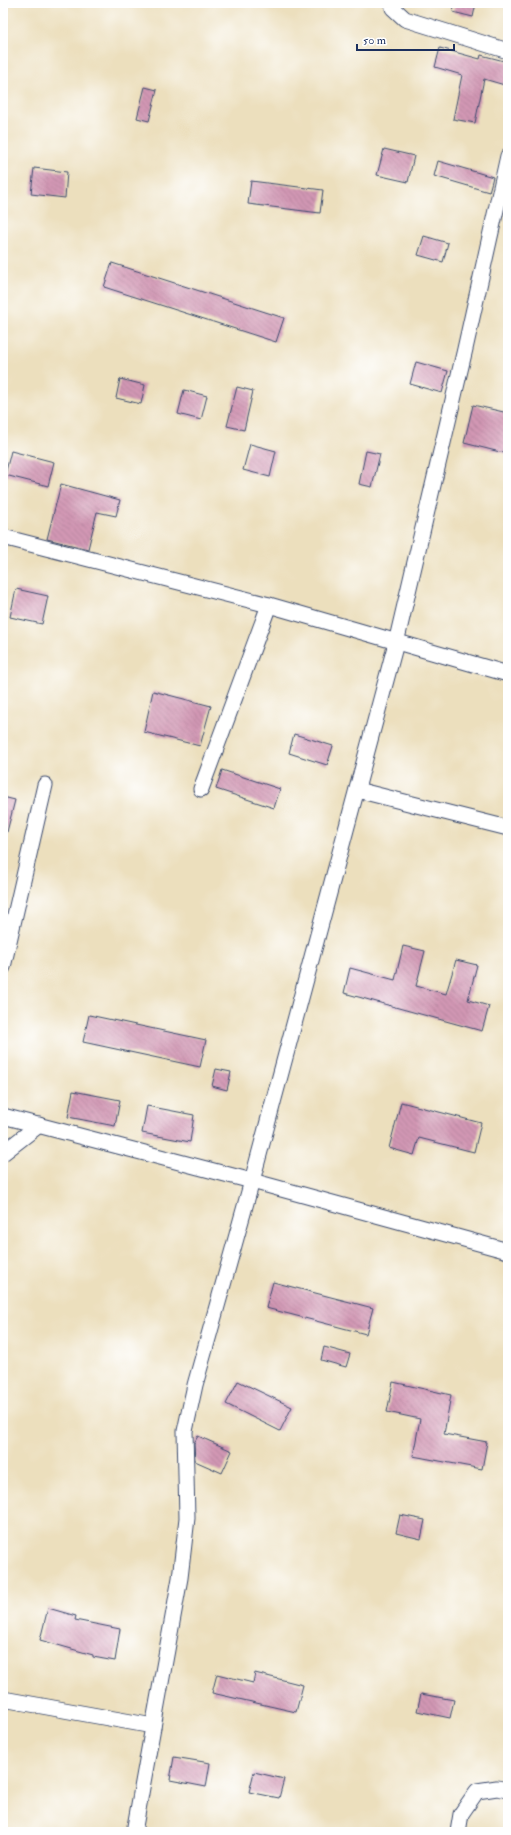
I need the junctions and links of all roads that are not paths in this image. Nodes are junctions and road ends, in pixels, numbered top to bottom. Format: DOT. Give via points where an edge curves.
graph roads {
  1 [pos="392,3"];
  2 [pos="508,51"];
  3 [pos="508,156"];
  4 [pos="3,537"];
  5 [pos="269,605"];
  6 [pos="396,643"];
  7 [pos="508,674"];
  8 [pos="45,785"];
  9 [pos="201,790"];
  10 [pos="356,790"];
  11 [pos="508,828"];
  12 [pos="3,967"];
  13 [pos="3,1116"];
  14 [pos="39,1125"];
  15 [pos="3,1153"];
  16 [pos="252,1180"];
  17 [pos="508,1251"];
  18 [pos="3,1698"];
  19 [pos="153,1726"];
  20 [pos="508,1790"];
  21 [pos="134,1832"];
  22 [pos="458,1832"];
  1 -- 2 [label="street" via="393,8 405,19"];
  3 -- 6 [label="street"];
  4 -- 5 [label="street"];
  5 -- 6 [label="street"];
  5 -- 9 [label="street"];
  6 -- 7 [label="street"];
  6 -- 10 [label="street"];
  8 -- 12 [label="street"];
  10 -- 11 [label="street"];
  10 -- 16 [label="street"];
  13 -- 14 [label="street"];
  14 -- 15 [label="street"];
  14 -- 16 [label="street"];
  16 -- 17 [label="street"];
  16 -- 19 [label="street" via="195,1385 185,1431 187,1518 180,1578"];
  18 -- 19 [label="street"];
  19 -- 21 [label="street"];
  20 -- 22 [label="street" via="497,1788 477,1791 461,1814"];
}
